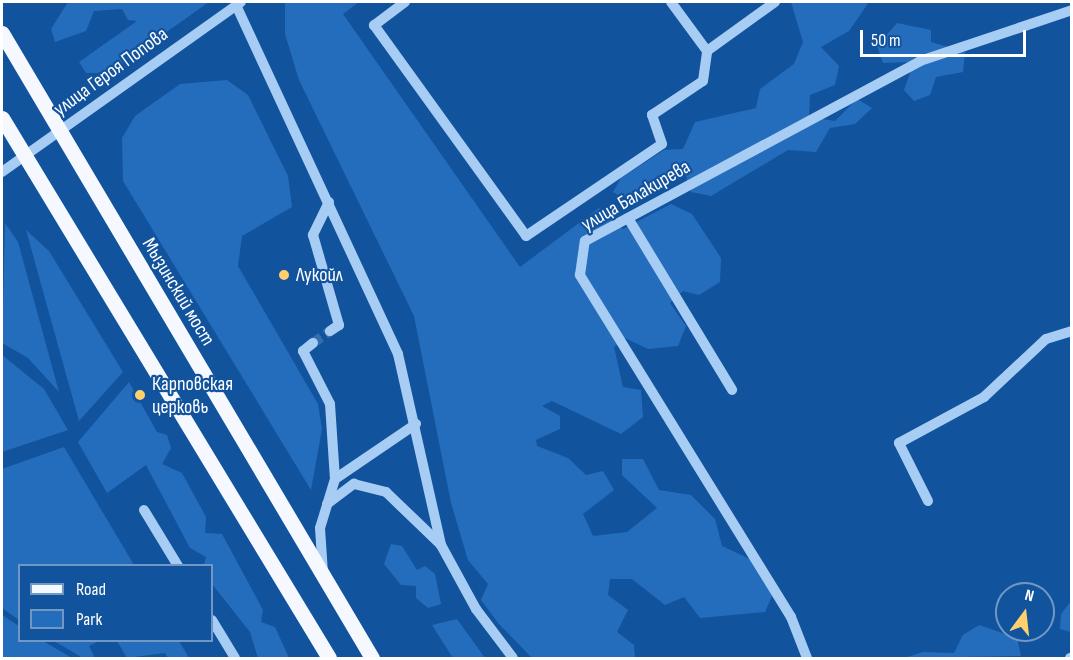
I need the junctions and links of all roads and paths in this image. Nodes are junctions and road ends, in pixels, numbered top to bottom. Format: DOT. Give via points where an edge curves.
graph roads {
  1 [pos="405,2"];
  2 [pos="670,2"];
  3 [pos="775,2"];
  4 [pos="239,3"];
  5 [pos="1071,10"];
  6 [pos="2,33"];
  7 [pos="707,51"];
  8 [pos="2,118"];
  9 [pos="59,132"];
  10 [pos="24,155"];
  11 [pos="2,172"];
  12 [pos="329,202"];
  13 [pos="628,218"];
  14 [pos="330,331"];
  15 [pos="1071,331"];
  16 [pos="313,343"];
  17 [pos="732,390"];
  18 [pos="416,424"];
  19 [pos="335,479"];
  20 [pos="928,501"];
  21 [pos="327,505"];
  22 [pos="144,510"];
  23 [pos="441,545"];
  24 [pos="177,564"];
  25 [pos="323,576"];
  26 [pos="213,622"];
  27 [pos="235,658"];
  28 [pos="329,658"];
  29 [pos="372,658"];
  30 [pos="513,658"];
  31 [pos="807,658"];
  1 -- 7 [label="street" via="374,25 526,236 662,144 652,115 703,81"];
  2 -- 7 [label="street"];
  3 -- 7 [label="street"];
  4 -- 9 [label="street, улица Героя Попова"];
  4 -- 12 [label="street"];
  5 -- 13 [label="street, улица Балакирева" via="920,61"];
  6 -- 9 [label="main road, Мызинский мост"];
  8 -- 10 [label="main road"];
  9 -- 10 [label="street, улица Героя Попова"];
  9 -- 25 [label="main road, Мызинский мост"];
  10 -- 11 [label="street, улица Героя Попова"];
  10 -- 28 [label="main road"];
  12 -- 14 [label="street" via="313,235 339,325"];
  12 -- 18 [label="street" via="398,354"];
  13 -- 17 [label="street"];
  13 -- 31 [label="street, улица Балакирева" via="585,241 580,275 791,616"];
  15 -- 20 [label="street" via="1046,339 984,397 899,443"];
  16 -- 19 [label="street" via="303,351 330,404"];
  18 -- 19 [label="street"];
  18 -- 23 [label="street"];
  19 -- 21 [label="street"];
  21 -- 23 [label="street" via="354,484 386,492"];
  21 -- 25 [label="street" via="320,528"];
  22 -- 24 [label="street"];
  23 -- 30 [label="street" via="476,609"];
  25 -- 29 [label="main road, Мызинский мост"];
  26 -- 27 [label="street"];
}
